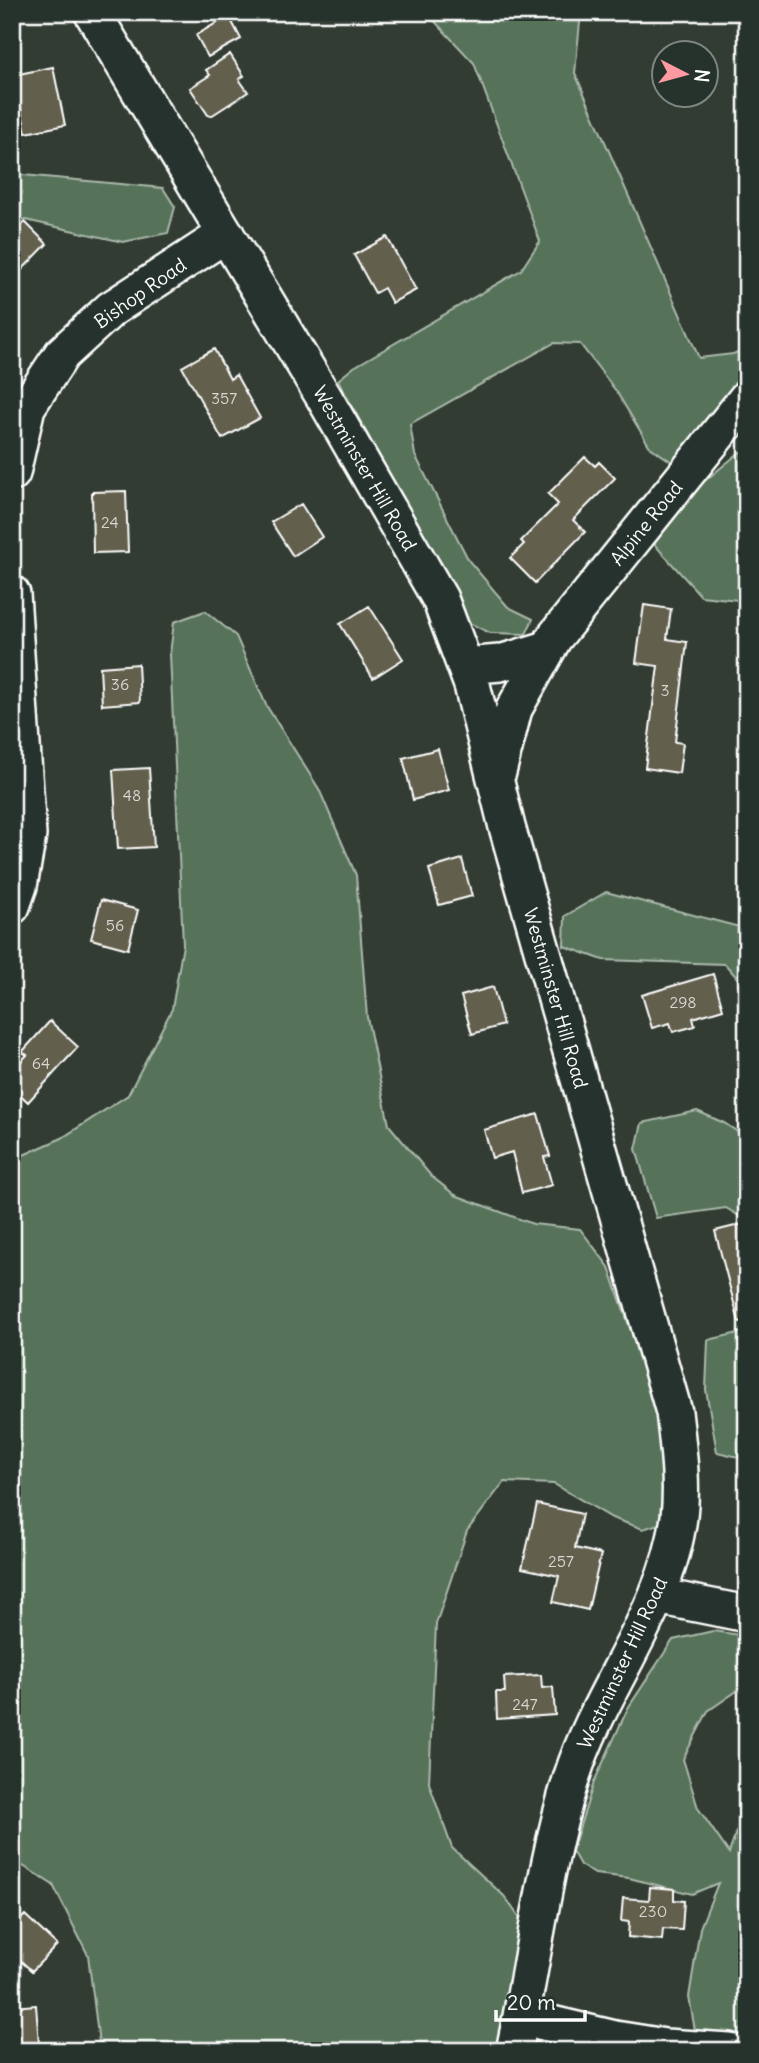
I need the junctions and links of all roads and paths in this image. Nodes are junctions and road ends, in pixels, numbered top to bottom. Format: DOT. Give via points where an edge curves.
graph roads {
  1 [pos="92,12"];
  2 [pos="226,234"];
  3 [pos="747,398"];
  4 [pos="12,473"];
  5 [pos="12,594"];
  6 [pos="547,649"];
  7 [pos="465,666"];
  8 [pos="496,781"];
  9 [pos="12,906"];
  10 [pos="657,1596"];
  11 [pos="747,1614"];
  12 [pos="522,2017"];
  13 [pos="514,2051"];
  14 [pos="729,2051"];
  1 -- 2 [label="street, Westminster Hill Road"];
  2 -- 4 [label="street, Bishop Road" via="111,309 62,354 27,407"];
  2 -- 7 [label="street, Westminster Hill Road" via="440,599"];
  3 -- 6 [label="street, Alpine Road"];
  5 -- 9 [label="street" via="28,835"];
  6 -- 7 [label="street" via="500,663"];
  6 -- 8 [label="street, Alpine Road" via="508,724"];
  7 -- 8 [label="street, Westminster Hill Road"];
  8 -- 10 [label="street, Westminster Hill Road" via="674,1412 681,1485 679,1517"];
  10 -- 11 [label="street"];
  10 -- 12 [label="street, Westminster Hill Road" via="581,1750 552,1846"];
  12 -- 13 [label="street, Westminster Hill Road"];
  12 -- 14 [label="street" via="615,2039"];
}
